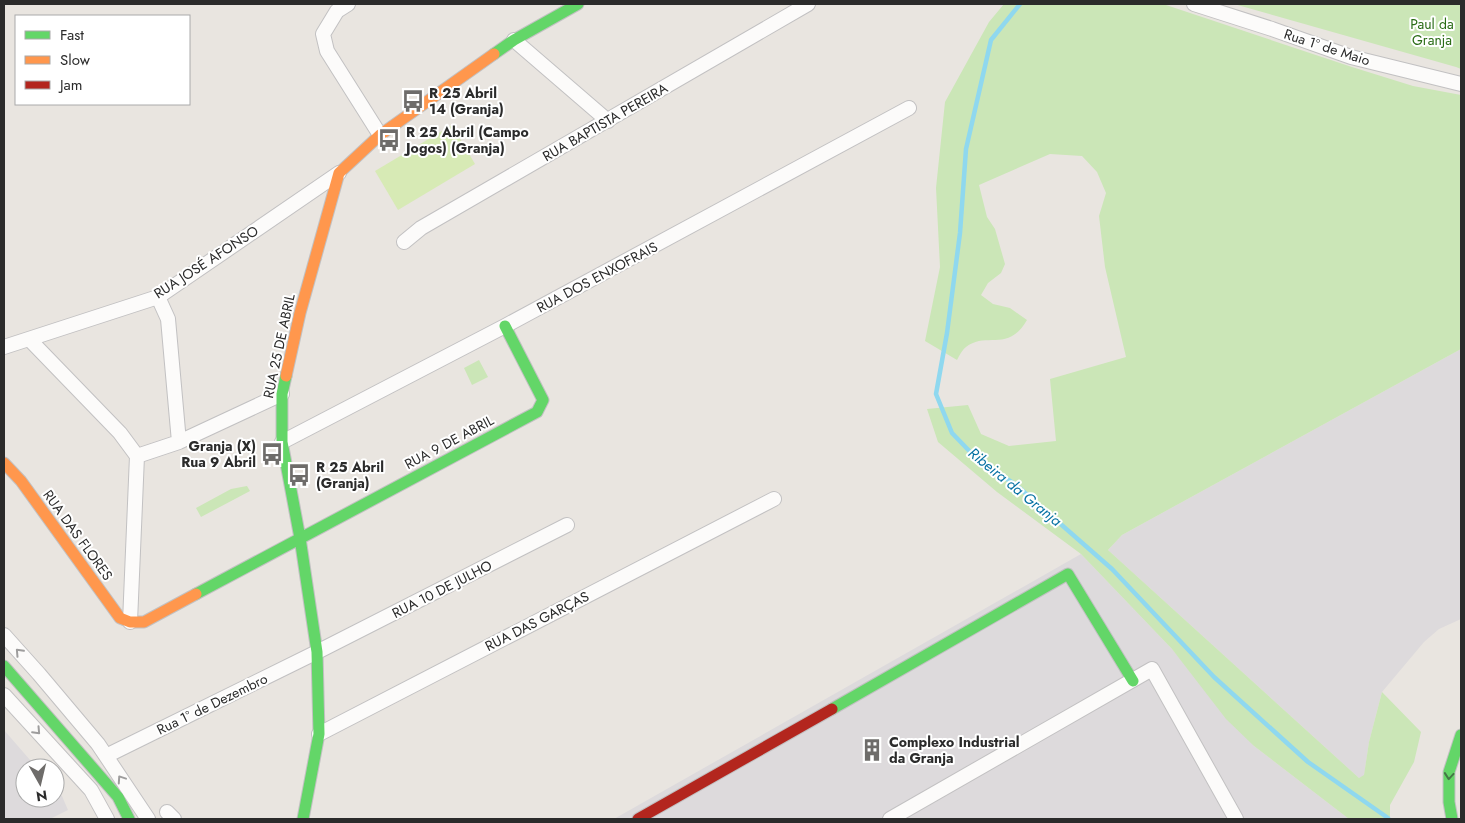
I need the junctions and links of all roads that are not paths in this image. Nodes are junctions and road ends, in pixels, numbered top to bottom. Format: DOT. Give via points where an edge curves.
graph roads {
  1 [pos="348,4"];
  2 [pos="578,4"];
  3 [pos="808,4"];
  4 [pos="1194,4"];
  5 [pos="514,40"];
  6 [pos="1461,84"];
  7 [pos="909,108"];
  8 [pos="608,121"];
  9 [pos="380,135"];
  10 [pos="339,173"];
  11 [pos="404,242"];
  12 [pos="158,297"];
  13 [pos="505,326"];
  14 [pos="29,339"];
  15 [pos="4,347"];
  16 [pos="282,394"];
  17 [pos="179,442"];
  18 [pos="282,442"];
  19 [pos="137,456"];
  20 [pos="4,464"];
  21 [pos="774,498"];
  22 [pos="567,525"];
  23 [pos="300,538"];
  24 [pos="130,622"];
  25 [pos="4,636"];
  26 [pos="317,652"];
  27 [pos="4,666"];
  28 [pos="1133,681"];
  29 [pos="4,695"];
  30 [pos="319,734"];
  31 [pos="1461,735"];
  32 [pos="106,756"];
  33 [pos="107,819"];
  34 [pos="129,819"];
  35 [pos="148,819"];
  36 [pos="303,819"];
  37 [pos="638,819"];
  38 [pos="890,819"];
  39 [pos="1236,819"];
  40 [pos="1452,819"];
  1 -- 9 [label="street" via="337,11 323,34 327,51"];
  2 -- 5 [label="main road"];
  3 -- 8 [label="street, RUA BAPTISTA PEREIRA"];
  4 -- 6 [label="street, Rua 1º de Maio" via="1352,57"];
  5 -- 8 [label="street"];
  5 -- 9 [label="main road"];
  7 -- 13 [label="street, RUA DOS ENXOFRAIS"];
  8 -- 11 [label="street, RUA BAPTISTA PEREIRA" via="421,228"];
  9 -- 10 [label="main road"];
  10 -- 12 [label="street, RUA JOSÉ AFONSO"];
  10 -- 16 [label="main road, RUA 25 DE ABRIL" via="300,313"];
  12 -- 14 [label="street, RUA JOSÉ AFONSO"];
  12 -- 17 [label="street" via="168,319"];
  13 -- 18 [label="street, RUA DOS ENXOFRAIS"];
  13 -- 23 [label="main road, RUA 9 DE ABRIL" via="543,400 537,412"];
  14 -- 15 [label="street, RUA JOSÉ AFONSO"];
  14 -- 19 [label="street"];
  16 -- 17 [label="street"];
  16 -- 18 [label="main road, RUA 25 DE ABRIL"];
  17 -- 19 [label="street"];
  18 -- 23 [label="main road, RUA 25 DE ABRIL"];
  19 -- 24 [label="street"];
  20 -- 24 [label="main road, RUA DAS FLORES" via="21,481 120,618"];
  21 -- 30 [label="street, RUA DAS GARÇAS"];
  22 -- 26 [label="street, RUA 10 DE JULHO"];
  23 -- 24 [label="main road, RUA 9 DE ABRIL" via="144,622"];
  23 -- 26 [label="main road, RUA 25 DE ABRIL"];
  32 -- 25 [label="street, one-way"];
  26 -- 30 [label="main road, RUA 25 DE ABRIL"];
  26 -- 32 [label="street, Rua 1º de Dezembro"];
  27 -- 34 [label="main road" via="118,797"];
  28 -- 37 [label="main road" via="1068,574"];
  28 -- 38 [label="street"];
  28 -- 39 [label="street" via="1152,670"];
  29 -- 33 [label="street, one-way" via="92,790"];
  30 -- 36 [label="main road, RUA 25 DE ABRIL"];
  31 -- 40 [label="main road, one-way" via="1449,772"];
  35 -- 32 [label="street, one-way"];
}
